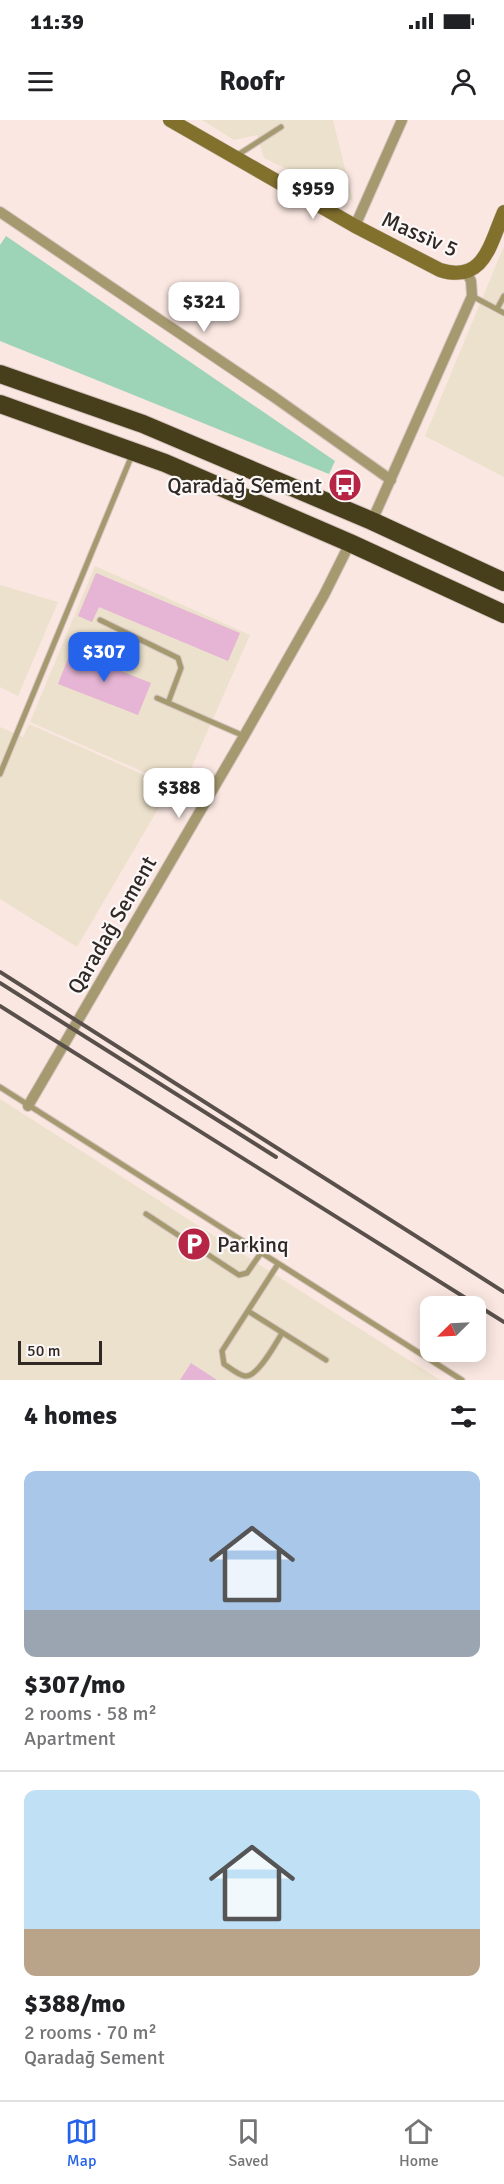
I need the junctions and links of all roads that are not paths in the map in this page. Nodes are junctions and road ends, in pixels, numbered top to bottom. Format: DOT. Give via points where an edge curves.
graph roads {
  1 [pos="170,120"];
  2 [pos="402,120"];
  3 [pos="280,127"];
  4 [pos="235,157"];
  5 [pos="0,212"];
  6 [pos="504,212"];
  7 [pos="355,226"];
  8 [pos="467,273"];
  9 [pos="472,296"];
  10 [pos="504,296"];
  11 [pos="497,309"];
  12 [pos="504,313"];
  13 [pos="0,374"];
  14 [pos="0,404"];
  15 [pos="134,451"];
  16 [pos="391,480"];
  17 [pos="372,521"];
  18 [pos="350,543"];
  19 [pos="504,582"];
  20 [pos="504,614"];
  21 [pos="100,620"];
  22 [pos="157,698"];
  23 [pos="168,703"];
  24 [pos="244,736"];
  25 [pos="0,774"];
  26 [pos="0,1088"];
  27 [pos="28,1106"];
  28 [pos="146,1214"];
  29 [pos="261,1253"];
  30 [pos="278,1264"];
  31 [pos="248,1311"];
  32 [pos="282,1333"];
  33 [pos="326,1360"];
  34 [pos="462,1380"];
  1 -- 4 [label="street, Massiv 5"];
  2 -- 7 [label="street"];
  3 -- 4 [label="lane"];
  4 -- 7 [label="street, Massiv 5"];
  5 -- 16 [label="street"];
  6 -- 8 [label="street" via="485,255"];
  7 -- 8 [label="street, Massiv 5" via="440,270"];
  8 -- 9 [label="street"];
  9 -- 11 [label="lane"];
  9 -- 16 [label="street"];
  10 -- 11 [label="lane"];
  11 -- 12 [label="lane"];
  13 -- 17 [label="highway" via="143,424"];
  14 -- 15 [label="highway"];
  15 -- 18 [label="highway"];
  15 -- 25 [label="lane"];
  16 -- 17 [label="street"];
  17 -- 19 [label="highway"];
  18 -- 20 [label="highway"];
  18 -- 24 [label="street, Qaradağ Sement"];
  21 -- 23 [label="lane" via="178,658 181,668"];
  22 -- 23 [label="lane"];
  23 -- 24 [label="lane"];
  24 -- 27 [label="street, Qaradağ Sement"];
  26 -- 27 [label="lane"];
  27 -- 29 [label="lane"];
  28 -- 29 [label="lane" via="239,1275 247,1273"];
  29 -- 30 [label="lane"];
  30 -- 31 [label="lane"];
  30 -- 34 [label="lane"];
  31 -- 32 [label="lane"];
  31 -- 32 [label="lane" via="222,1351 224,1364 244,1377 257,1371"];
  32 -- 33 [label="lane"];
}
